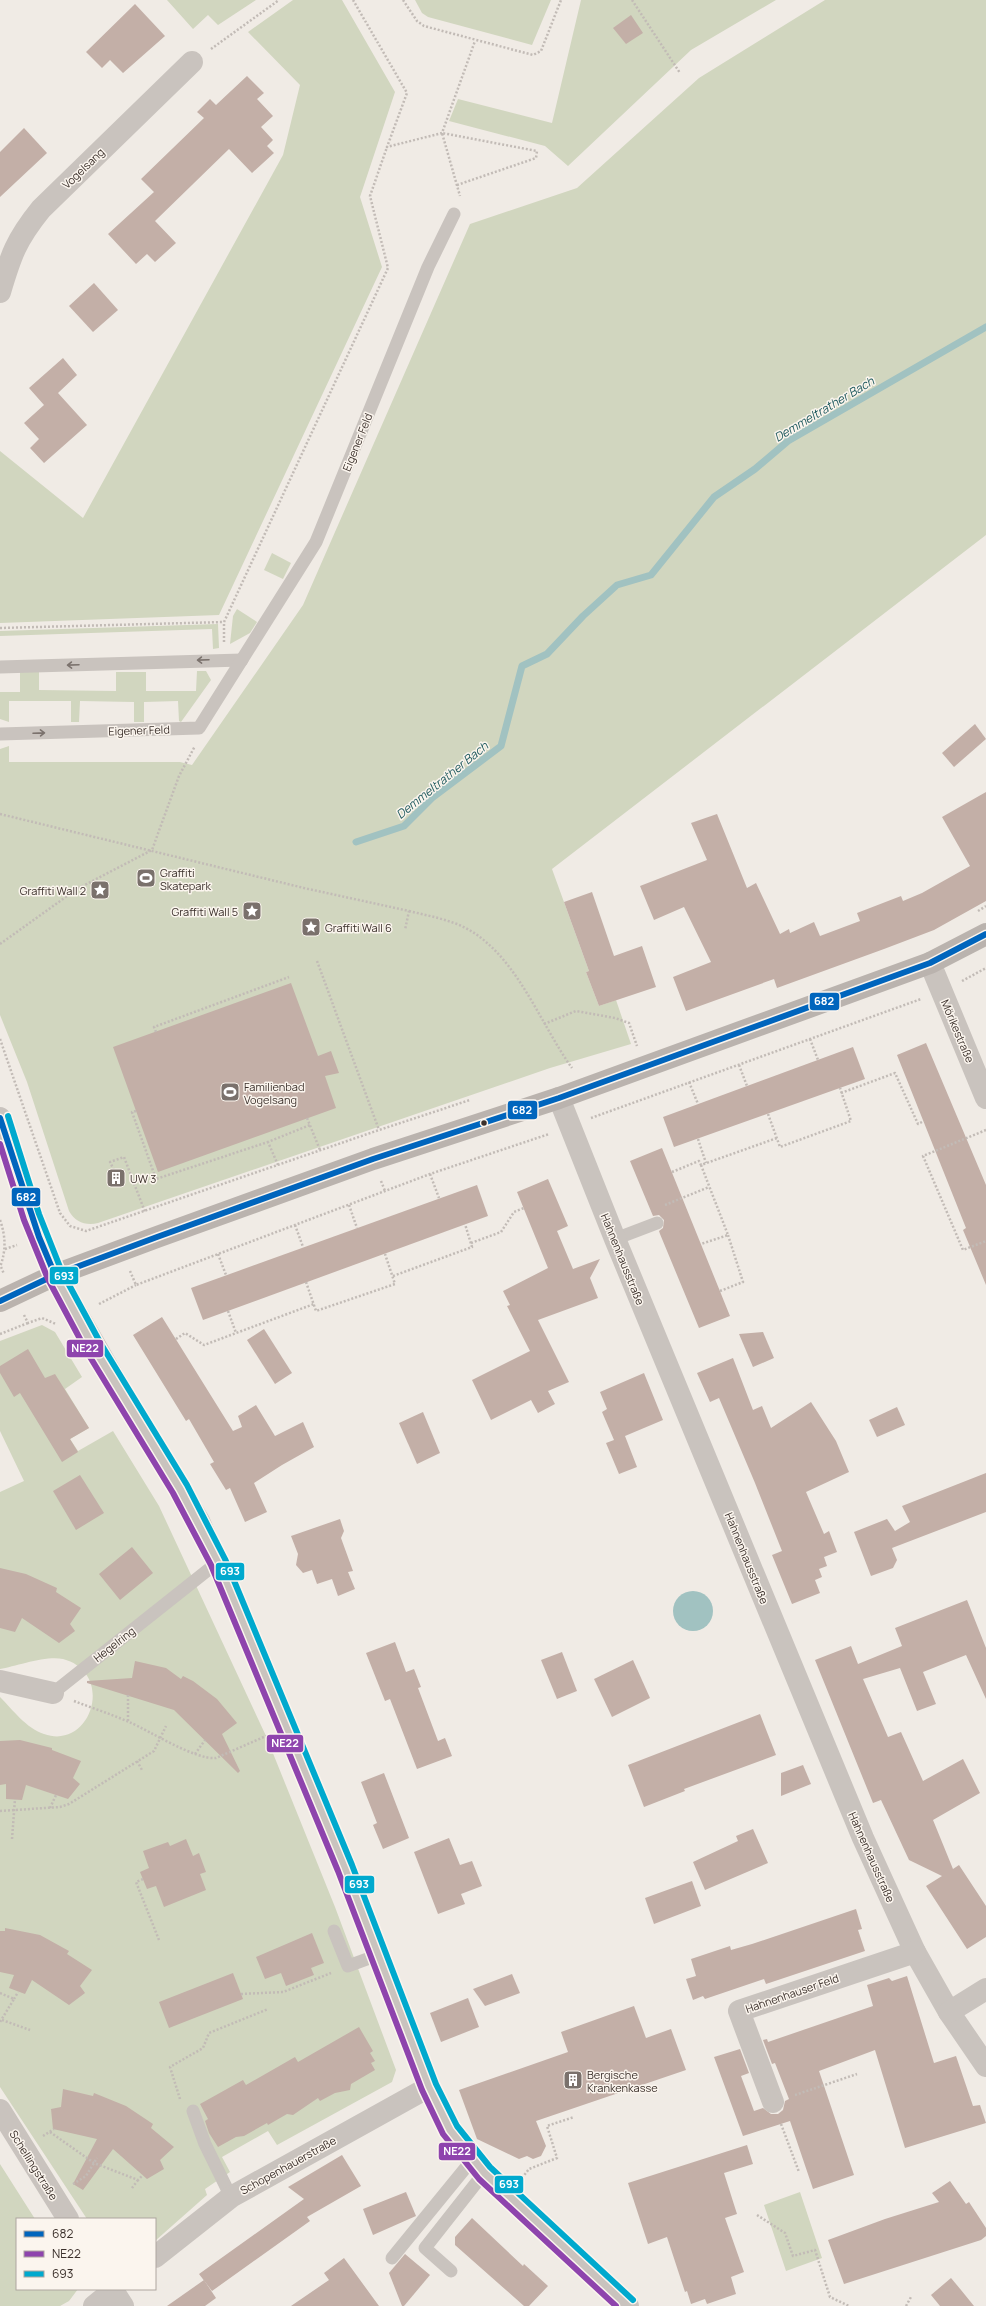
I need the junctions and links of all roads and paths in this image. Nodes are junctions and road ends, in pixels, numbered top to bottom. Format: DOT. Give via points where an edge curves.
graph roads {
  1 [pos="279,0"];
  2 [pos="353,0"];
  3 [pos="403,0"];
  4 [pos="561,0"];
  5 [pos="632,0"];
  6 [pos="475,41"];
  7 [pos="192,62"];
  8 [pos="680,73"];
  9 [pos="442,133"];
  10 [pos="387,147"];
  11 [pos="457,185"];
  12 [pos="461,201"];
  13 [pos="454,214"];
  14 [pos="0,292"];
  15 [pos="0,628"];
  16 [pos="242,660"];
  17 [pos="0,667"];
  18 [pos="0,734"];
  19 [pos="0,814"];
  20 [pos="409,911"];
  21 [pos="405,930"];
  22 [pos="986,934"];
  23 [pos="317,961"];
  24 [pos="930,963"];
  25 [pos="986,968"];
  26 [pos="289,977"];
  27 [pos="941,991"];
  28 [pos="544,1024"];
  29 [pos="156,1032"];
  30 [pos="0,1039"];
  31 [pos="810,1039"];
  32 [pos="637,1046"];
  33 [pos="818,1060"];
  34 [pos="739,1065"];
  35 [pos="572,1068"];
  36 [pos="689,1082"];
  37 [pos="747,1086"];
  38 [pos="840,1088"];
  39 [pos="841,1093"];
  40 [pos="559,1098"];
  41 [pos="986,1098"];
  42 [pos="698,1104"];
  43 [pos="136,1111"];
  44 [pos="768,1114"];
  45 [pos="0,1118"];
  46 [pos="307,1118"];
  47 [pos="924,1121"];
  48 [pos="310,1125"];
  49 [pos="571,1126"];
  50 [pos="986,1130"];
  51 [pos="777,1138"];
  52 [pos="698,1139"];
  53 [pos="268,1142"];
  54 [pos="320,1150"];
  55 [pos="706,1163"];
  56 [pos="278,1165"];
  57 [pos="701,1166"];
  58 [pos="114,1170"];
  59 [pos="672,1172"];
  60 [pos="430,1174"];
  61 [pos="709,1187"];
  62 [pos="439,1198"];
  63 [pos="349,1205"];
  64 [pos="524,1208"];
  65 [pos="145,1212"];
  66 [pos="0,1220"];
  67 [pos="657,1223"];
  68 [pos="110,1224"];
  69 [pos="465,1224"];
  70 [pos="295,1225"];
  71 [pos="357,1228"];
  72 [pos="728,1234"];
  73 [pos="615,1239"];
  74 [pos="986,1241"];
  75 [pos="471,1243"];
  76 [pos="701,1244"];
  77 [pos="303,1247"];
  78 [pos="122,1250"];
  79 [pos="218,1254"];
  80 [pos="385,1254"];
  81 [pos="0,1268"];
  82 [pos="55,1275"];
  83 [pos="226,1275"];
  84 [pos="392,1276"];
  85 [pos="306,1282"];
  86 [pos="720,1291"];
  87 [pos="0,1301"];
  88 [pos="314,1304"];
  89 [pos="228,1311"];
  90 [pos="28,1323"];
  91 [pos="236,1333"];
  92 [pos="0,1334"];
  93 [pos="176,1339"];
  94 [pos="218,1562"];
  95 [pos="0,1681"];
  96 [pos="53,1693"];
  97 [pos="128,1695"];
  98 [pos="128,1721"];
  99 [pos="166,1726"];
  100 [pos="286,1727"];
  101 [pos="160,1737"];
  102 [pos="205,1740"];
  103 [pos="195,1754"];
  104 [pos="137,1761"];
  105 [pos="142,1770"];
  106 [pos="56,1795"];
  107 [pos="15,1799"];
  108 [pos="50,1808"];
  109 [pos="0,1811"];
  110 [pos="12,1812"];
  111 [pos="12,1839"];
  112 [pos="143,1879"];
  113 [pos="334,1930"];
  114 [pos="159,1940"];
  115 [pos="915,1952"];
  116 [pos="378,1954"];
  117 [pos="348,1966"];
  118 [pos="986,1989"];
  119 [pos="18,1992"];
  120 [pos="0,1993"];
  121 [pos="241,1994"];
  122 [pos="14,1999"];
  123 [pos="268,2008"];
  124 [pos="949,2012"];
  125 [pos="1,2021"];
  126 [pos="30,2030"];
  127 [pos="986,2066"];
  128 [pos="857,2074"];
  129 [pos="429,2087"];
  130 [pos="773,2102"];
  131 [pos="187,2108"];
  132 [pos="0,2110"];
  133 [pos="574,2117"];
  134 [pos="50,2132"];
  135 [pos="97,2158"];
  136 [pos="94,2163"];
  137 [pos="478,2167"];
  138 [pos="799,2172"];
  139 [pos="142,2175"];
  140 [pos="138,2180"];
  141 [pos="132,2188"];
  142 [pos="508,2195"];
  143 [pos="54,2196"];
  144 [pos="231,2197"];
  145 [pos="757,2215"];
  146 [pos="67,2218"];
  147 [pos="156,2256"];
  148 [pos="392,2258"];
  149 [pos="451,2271"];
  150 [pos="116,2294"];
  151 [pos="911,2297"];
  152 [pos="94,2306"];
  153 [pos="628,2306"];
  154 [pos="850,2306"];
  155 [pos="906,2306"];
  1 -- 7 [label="path"];
  2 -- 10 [label="path" via="407,93"];
  3 -- 6 [label="path" via="417,21 424,26"];
  4 -- 6 [label="path" via="538,55"];
  5 -- 8 [label="path"];
  6 -- 9 [label="path"];
  7 -- 14 [label="street, Vogelsang" via="41,209 23,231 12,252"];
  9 -- 10 [label="path"];
  9 -- 11 [label="path"];
  9 -- 11 [label="path" via="537,151 536,158"];
  10 -- 15 [label="path" via="370,196 388,268 224,622"];
  11 -- 12 [label="path"];
  13 -- 16 [label="lane, Eigener Feld" via="428,267 316,542"];
  16 -- 17 [label="lane, one-way"];
  18 -- 16 [label="lane, Eigener Feld, one-way" via="199,728"];
  19 -- 20 [label="path"];
  20 -- 21 [label="path"];
  20 -- 28 [label="path" via="458,924 486,943 517,976"];
  22 -- 24 [label="main road"];
  23 -- 54 [label="path" via="379,1130"];
  24 -- 27 [label="street, Mörikestraße"];
  24 -- 40 [label="main road"];
  25 -- 27 [label="path"];
  26 -- 29 [label="path" via="154,1027"];
  27 -- 31 [label="path"];
  27 -- 41 [label="street, Mörikestraße"];
  28 -- 32 [label="path" via="576,1011 615,1018 629,1023"];
  28 -- 35 [label="path"];
  30 -- 68 [label="path" via="64,1220 79,1230 86,1231"];
  31 -- 33 [label="path"];
  31 -- 34 [label="path"];
  34 -- 36 [label="path"];
  34 -- 37 [label="path"];
  36 -- 42 [label="path"];
  36 -- 49 [label="path"];
  38 -- 39 [label="path"];
  39 -- 47 [label="path" via="895,1073 918,1124"];
  39 -- 51 [label="path" via="851,1121 780,1147"];
  40 -- 49 [label="street, Hahnenhausstraße"];
  40 -- 78 [label="main road" via="373,1159"];
  43 -- 53 [label="path" via="132,1112 156,1179"];
  44 -- 51 [label="path"];
  45 -- 82 [label="street" via="39,1237"];
  46 -- 48 [label="path"];
  48 -- 53 [label="path"];
  48 -- 54 [label="path"];
  49 -- 60 [label="path"];
  49 -- 73 [label="street, Hahnenhausstraße"];
  50 -- 74 [label="path" via="923,1156 963,1250"];
  51 -- 55 [label="path"];
  52 -- 55 [label="path"];
  53 -- 56 [label="path"];
  54 -- 56 [label="path"];
  55 -- 57 [label="path"];
  56 -- 65 [label="path"];
  57 -- 59 [label="path" via="699,1161"];
  57 -- 61 [label="path"];
  58 -- 65 [label="path" via="110,1162 124,1157"];
  60 -- 62 [label="path"];
  60 -- 63 [label="path"];
  61 -- 67 [label="path" via="653,1210"];
  61 -- 72 [label="path"];
  63 -- 70 [label="path"];
  63 -- 71 [label="path"];
  64 -- 75 [label="path" via="514,1212 502,1232"];
  65 -- 68 [label="path"];
  66 -- 81 [label="path" via="5,1249"];
  67 -- 73 [label="lane"];
  68 -- 78 [label="path"];
  69 -- 75 [label="path"];
  70 -- 77 [label="path"];
  70 -- 79 [label="path"];
  72 -- 76 [label="path"];
  72 -- 86 [label="path" via="743,1282"];
  73 -- 115 [label="street, Hahnenhausstraße" via="824,1746"];
  75 -- 84 [label="path" via="472,1247"];
  78 -- 79 [label="path" via="136,1285"];
  78 -- 82 [label="main road"];
  79 -- 83 [label="path"];
  80 -- 84 [label="path"];
  82 -- 87 [label="main road"];
  82 -- 94 [label="street" via="148,1438 199,1521"];
  84 -- 88 [label="path" via="395,1284 316,1311"];
  85 -- 88 [label="path"];
  88 -- 91 [label="path"];
  89 -- 91 [label="path"];
  90 -- 92 [label="path"];
  91 -- 93 [label="path" via="204,1345 186,1333"];
  94 -- 96 [label="lane, Hegelring"];
  94 -- 100 [label="street"];
  95 -- 96 [label="street"];
  96 -- 98 [label="path"];
  97 -- 98 [label="path"];
  98 -- 101 [label="path"];
  99 -- 101 [label="path"];
  100 -- 103 [label="path" via="216,1758"];
  100 -- 116 [label="street"];
  101 -- 103 [label="path"];
  101 -- 104 [label="path" via="154,1751"];
  102 -- 103 [label="path"];
  104 -- 105 [label="path"];
  104 -- 108 [label="path" via="69,1804"];
  106 -- 108 [label="path"];
  107 -- 110 [label="path"];
  108 -- 110 [label="path"];
  109 -- 110 [label="path"];
  110 -- 111 [label="path"];
  112 -- 114 [label="path" via="136,1882"];
  113 -- 117 [label="lane"];
  115 -- 124 [label="street, Hahnenhausstraße"];
  115 -- 130 [label="street, Hahnenhauser Feld" via="739,2011"];
  116 -- 117 [label="lane"];
  116 -- 129 [label="street"];
  117 -- 121 [label="path" via="283,1992"];
  118 -- 124 [label="street"];
  119 -- 122 [label="path"];
  120 -- 122 [label="path"];
  122 -- 125 [label="path"];
  123 -- 131 [label="path" via="209,2034 203,2048 170,2067"];
  124 -- 127 [label="street, Hahnenhausstraße"];
  125 -- 126 [label="path"];
  128 -- 130 [label="path"];
  129 -- 137 [label="street" via="450,2130"];
  129 -- 144 [label="street, Schopenhauerstraße"];
  130 -- 138 [label="path"];
  131 -- 144 [label="lane"];
  132 -- 143 [label="street, Schellingstraße"];
  133 -- 142 [label="path" via="546,2126 557,2158 529,2170"];
  134 -- 136 [label="path"];
  135 -- 136 [label="path"];
  136 -- 140 [label="path"];
  136 -- 143 [label="path" via="86,2176"];
  137 -- 142 [label="street"];
  137 -- 148 [label="lane"];
  137 -- 149 [label="lane" via="425,2248"];
  139 -- 140 [label="path"];
  140 -- 141 [label="path"];
  142 -- 153 [label="street"];
  143 -- 146 [label="street, Schellingstraße"];
  144 -- 147 [label="street, Schopenhauerstraße"];
  145 -- 154 [label="path" via="785,2233 793,2256 815,2250 830,2297"];
  150 -- 152 [label="street"];
  151 -- 155 [label="path"];
}
